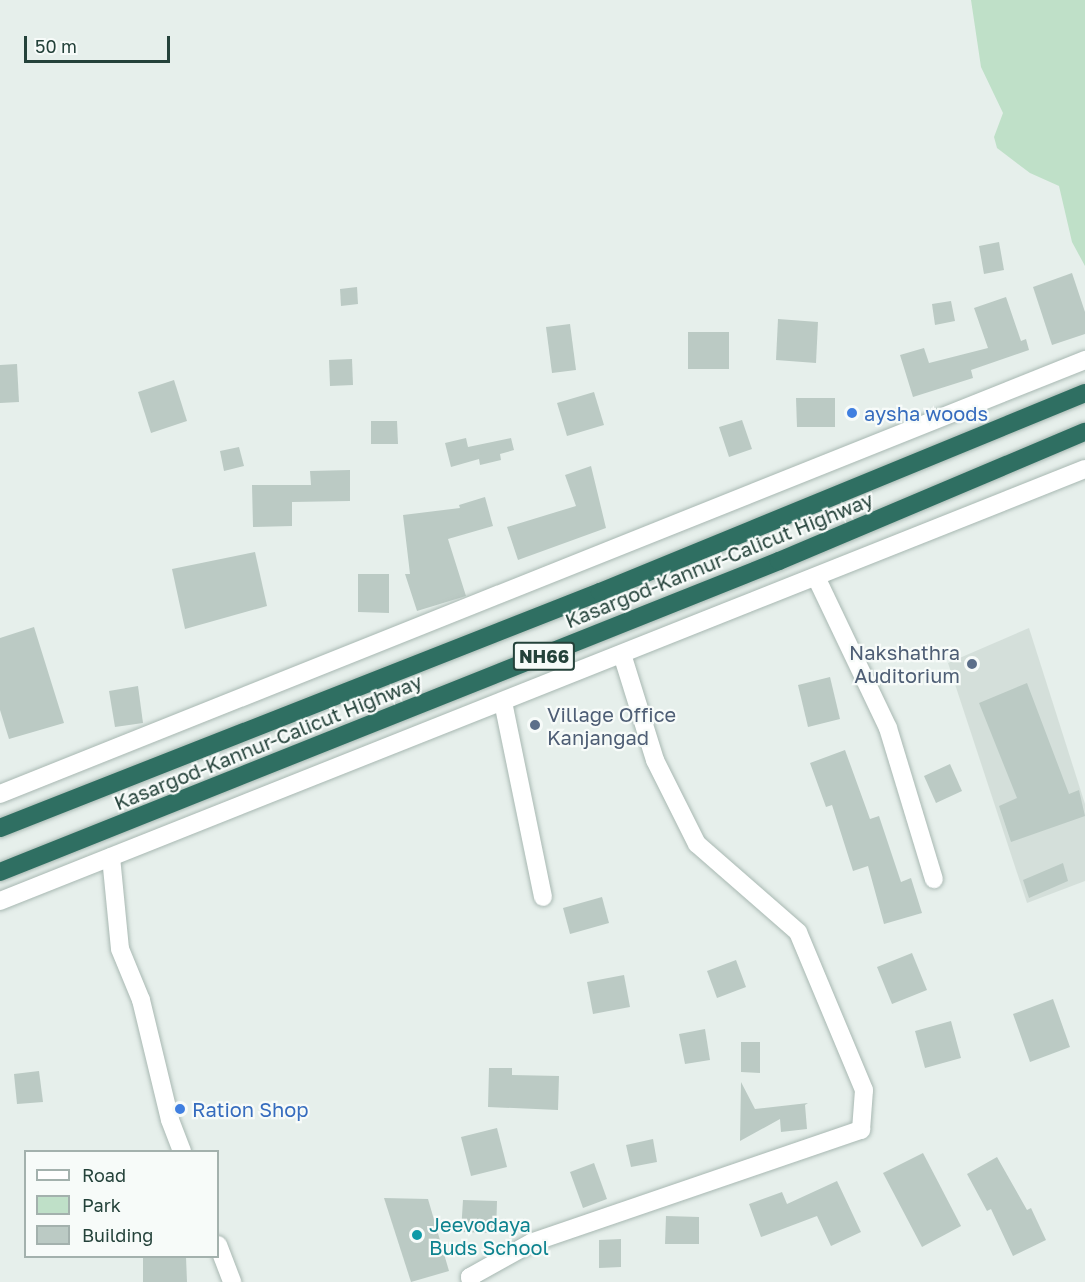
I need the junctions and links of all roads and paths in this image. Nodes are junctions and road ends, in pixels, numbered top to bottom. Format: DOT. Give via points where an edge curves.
graph roads {
  1 [pos="1085,360"];
  2 [pos="1085,393"];
  3 [pos="1085,432"];
  4 [pos="1085,469"];
  5 [pos="816,577"];
  6 [pos="622,654"];
  7 [pos="503,702"];
  8 [pos="0,794"];
  9 [pos="0,828"];
  10 [pos="111,857"];
  11 [pos="0,872"];
  12 [pos="934,879"];
  13 [pos="543,897"];
  14 [pos="0,901"];
  15 [pos="181,1150"];
  16 [pos="219,1248"];
  17 [pos="468,1280"];
  18 [pos="232,1282"];
  1 -- 8 [label="street"];
  2 -- 9 [label="highway, Kasargod-Kannur-Calicut Highway / NH66" via="600,592"];
  3 -- 11 [label="highway, Kasargod-Kannur-Calicut Highway / NH66" via="757,570"];
  4 -- 5 [label="street"];
  5 -- 6 [label="street"];
  5 -- 12 [label="street" via="888,728"];
  6 -- 7 [label="street"];
  6 -- 17 [label="street" via="655,760 697,844 798,932 864,1090 861,1130 533,1242"];
  7 -- 10 [label="street"];
  7 -- 13 [label="street"];
  10 -- 14 [label="street"];
  10 -- 15 [label="street" via="120,949 141,1000 170,1120"];
  16 -- 18 [label="street"];
}
